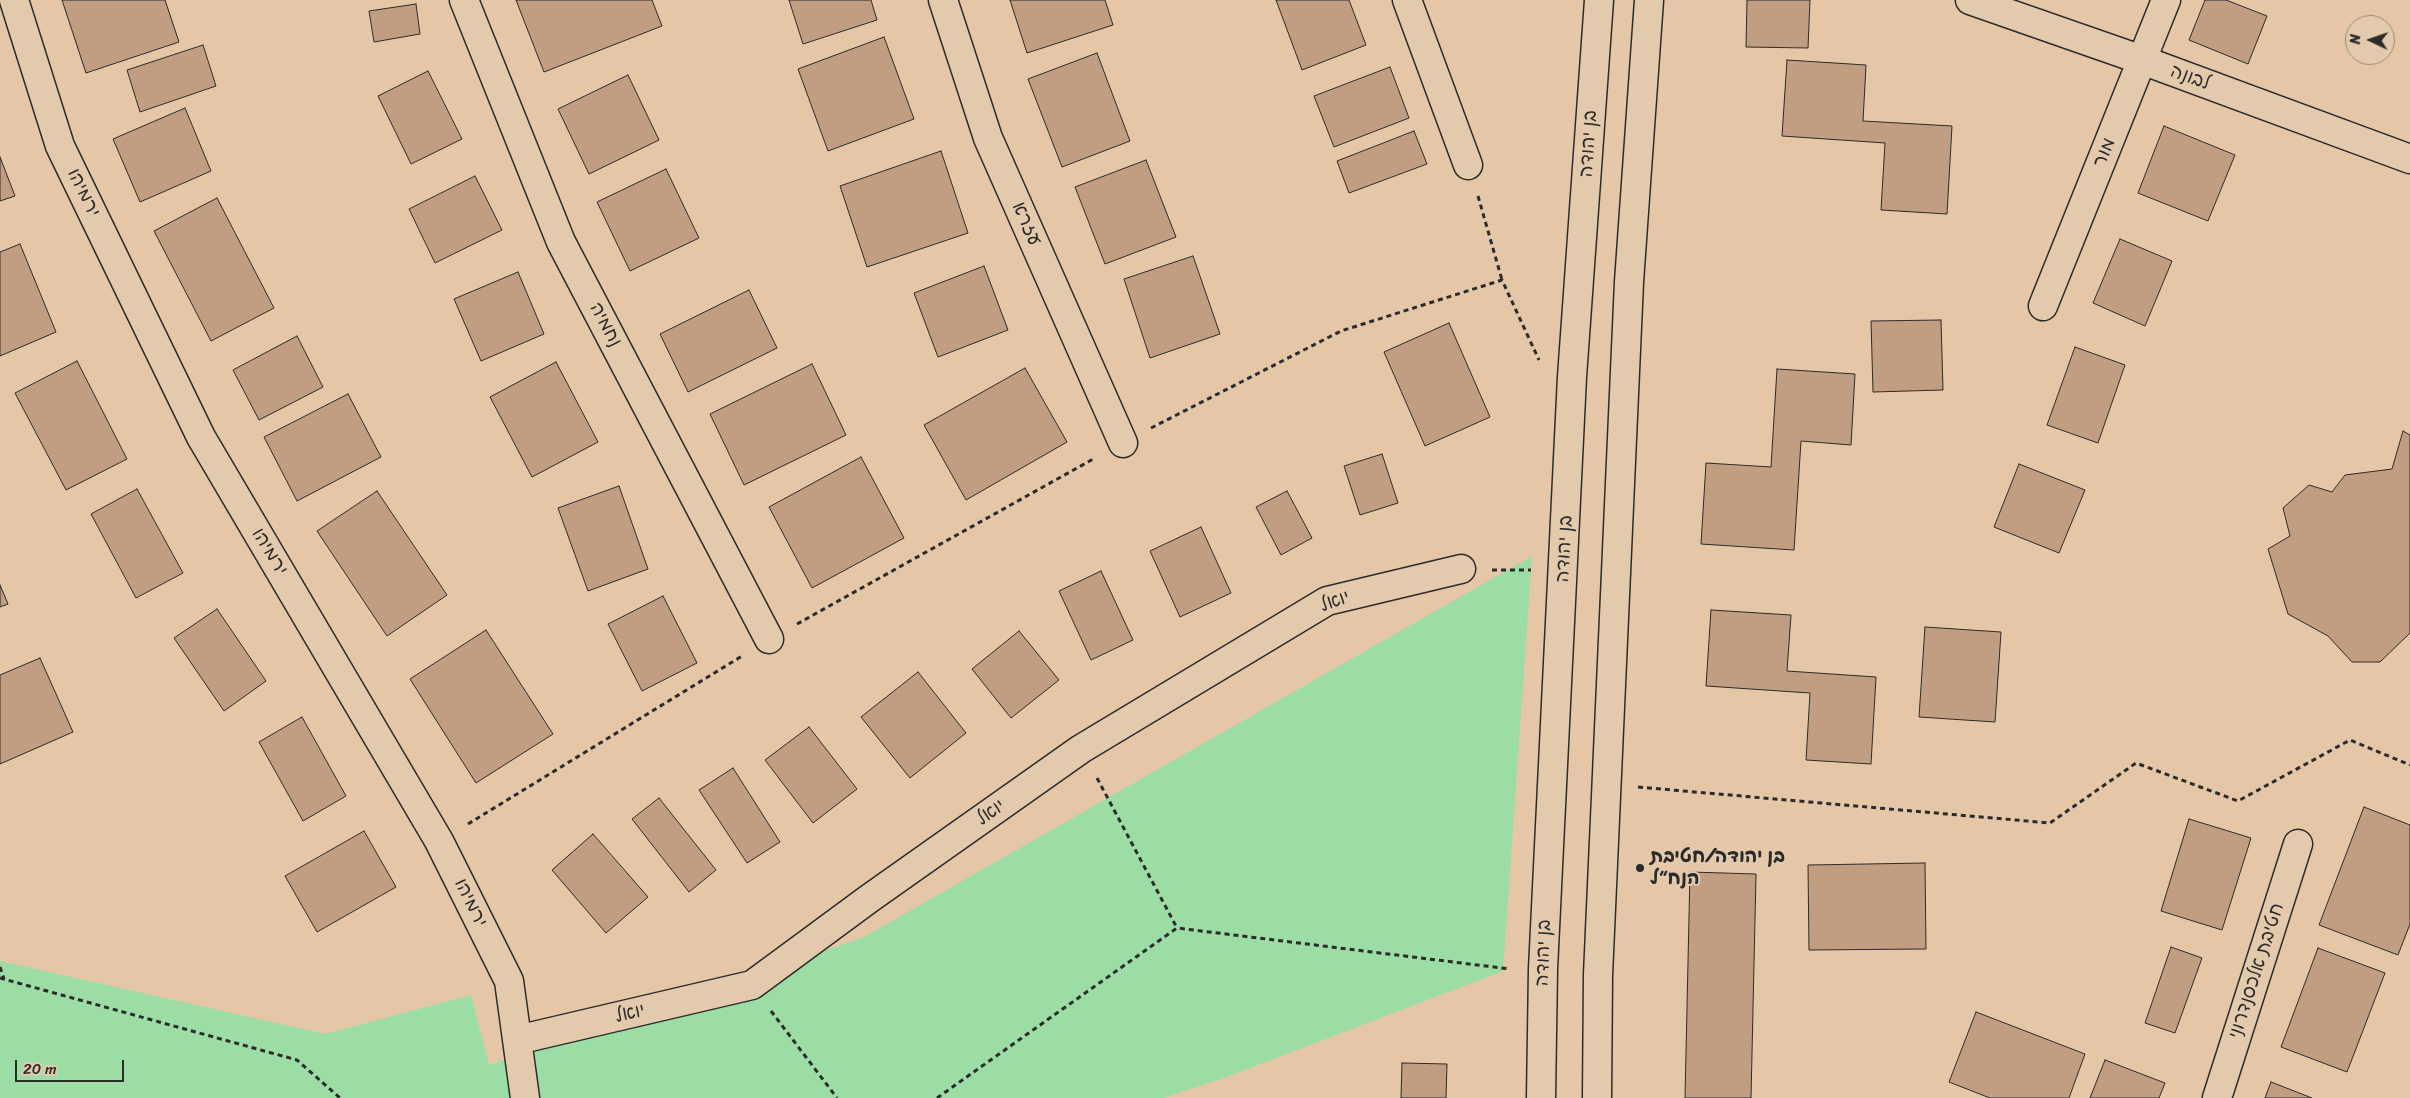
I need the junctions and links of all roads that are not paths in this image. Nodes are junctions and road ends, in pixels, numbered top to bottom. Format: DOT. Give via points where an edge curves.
graph roads {
  1 [pos="14,0"];
  2 [pos="464,0"];
  3 [pos="943,0"];
  4 [pos="1407,0"];
  5 [pos="1599,0"];
  6 [pos="1649,0"];
  7 [pos="1970,0"];
  8 [pos="2166,0"];
  9 [pos="2142,60"];
  10 [pos="2410,159"];
  11 [pos="1468,165"];
  12 [pos="2043,306"];
  13 [pos="1123,443"];
  14 [pos="1461,569"];
  15 [pos="769,639"];
  16 [pos="2298,844"];
  17 [pos="517,1040"];
  18 [pos="525,1098"];
  19 [pos="1541,1098"];
  20 [pos="1597,1098"];
  21 [pos="2217,1098"];
  1 -- 17 [label="street, ירמיהו" via="60,146 200,437 439,841 509,981"];
  2 -- 15 [label="street, נחמיה" via="561,242"];
  3 -- 13 [label="street, עזרא" via="988,138"];
  4 -- 11 [label="street"];
  5 -- 19 [label="street, בן יהודה" via="1572,378 1543,969"];
  6 -- 20 [label="street" via="1629,282 1598,975"];
  7 -- 9 [label="street, לבונה"];
  8 -- 9 [label="street, מור"];
  9 -- 10 [label="street, לבונה"];
  9 -- 12 [label="street, מור"];
  14 -- 17 [label="street, יואל" via="1327,601 1081,749 752,985"];
  16 -- 21 [label="street, חטיבת אלכסנדרוני"];
  17 -- 18 [label="street, ירמיהו"];
}
